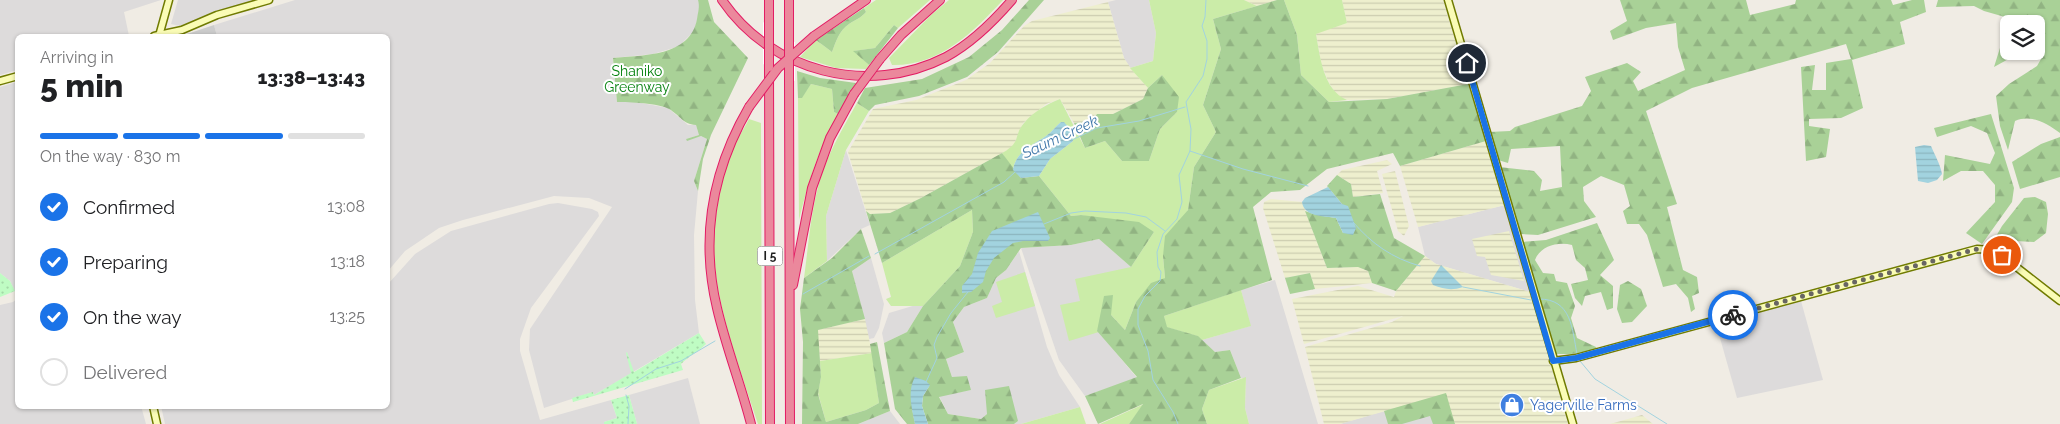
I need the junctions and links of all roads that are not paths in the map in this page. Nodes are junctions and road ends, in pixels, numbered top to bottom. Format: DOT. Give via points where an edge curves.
graph roads {
  1 [pos="169,0"];
  2 [pos="269,0"];
  3 [pos="722,0"];
  4 [pos="769,0"];
  5 [pos="789,0"];
  6 [pos="866,0"];
  7 [pos="940,0"];
  8 [pos="1012,0"];
  9 [pos="1448,0"];
  10 [pos="158,34"];
  11 [pos="165,34"];
  12 [pos="15,77"];
  13 [pos="0,81"];
  14 [pos="2060,302"];
  15 [pos="790,306"];
  16 [pos="1553,361"];
  17 [pos="154,409"];
  18 [pos="157,424"];
  19 [pos="751,424"];
  20 [pos="770,424"];
  21 [pos="790,424"];
  22 [pos="1573,424"];
  1 -- 10 [label="street"];
  2 -- 11 [label="street"];
  3 -- 8 [label="highway" via="749,31 784,56 826,72 866,76 903,72 946,56 977,36"];
  4 -- 20 [label="highway, I 5, bridge"];
  5 -- 15 [label="highway, I 5, bridge"];
  6 -- 19 [label="highway, bridge" via="814,36 778,68 749,107 730,142 719,174 710,218 709,251 716,307"];
  7 -- 15 [label="highway, bridge" via="880,59 854,94 830,138 812,188"];
  9 -- 16 [label="street"];
  12 -- 13 [label="street"];
  14 -- 16 [label="street" via="2002,255 1977,249 1584,356"];
  15 -- 21 [label="highway, I 5"];
  16 -- 22 [label="street"];
  17 -- 18 [label="street"];
}
